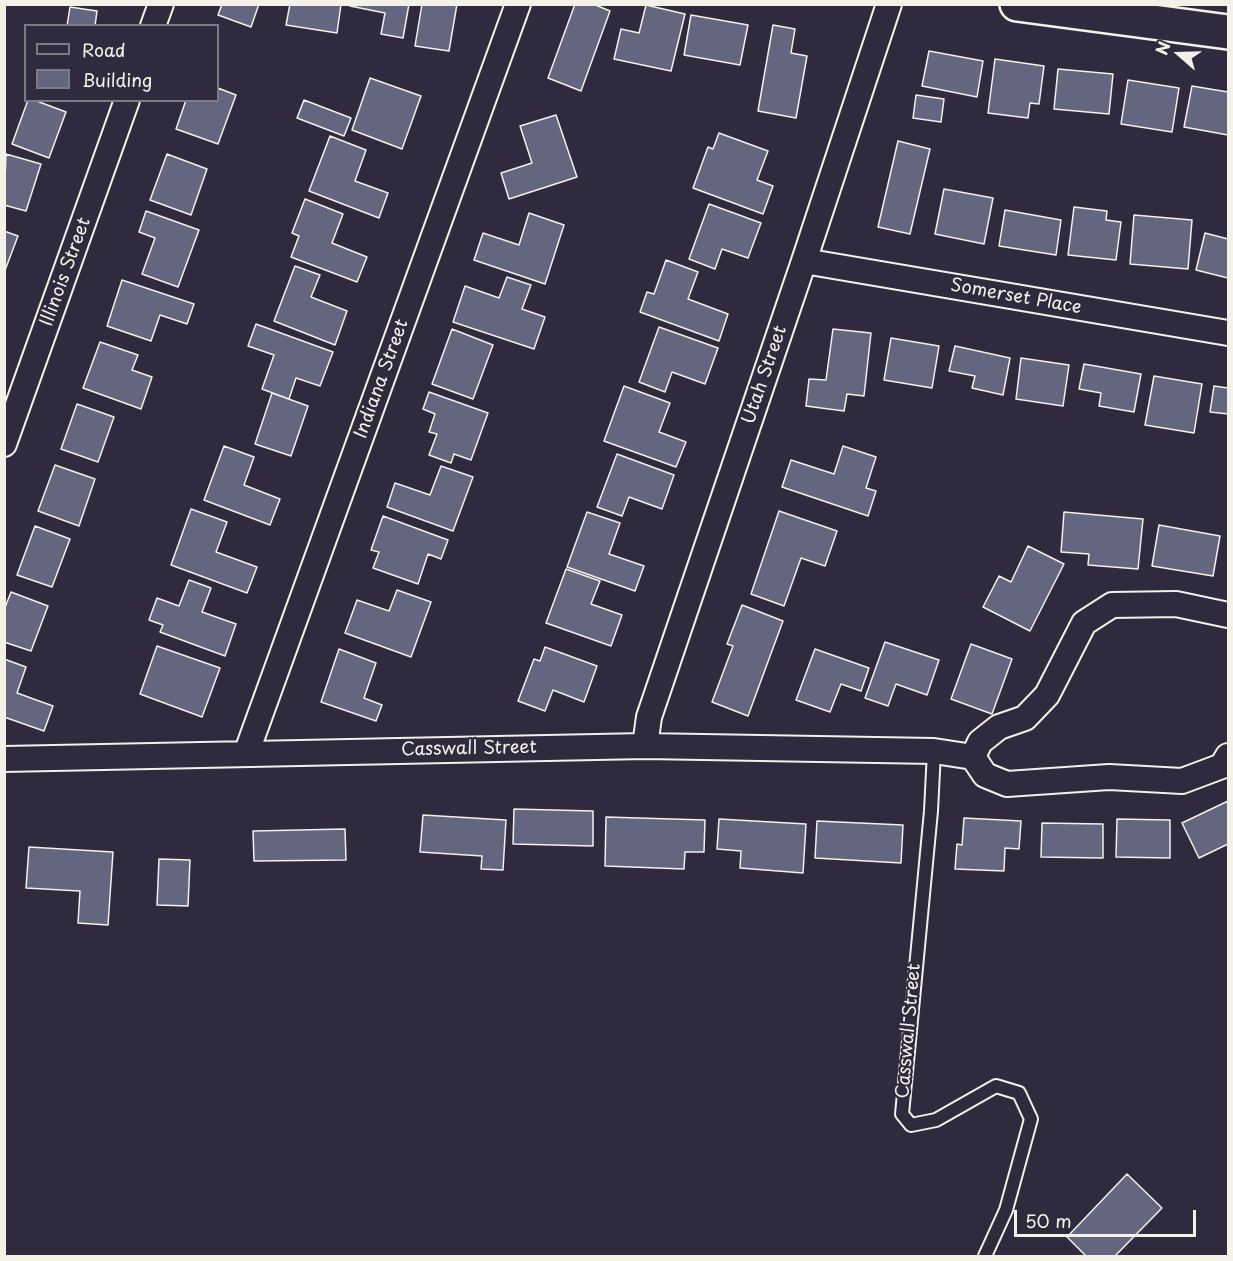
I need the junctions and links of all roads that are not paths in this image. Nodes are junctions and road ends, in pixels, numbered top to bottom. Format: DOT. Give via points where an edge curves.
graph roads {
  1 [pos="161,4"];
  2 [pos="518,4"];
  3 [pos="889,4"];
  4 [pos="1017,4"];
  5 [pos="1147,12"];
  6 [pos="154,24"];
  7 [pos="1228,32"];
  8 [pos="126,102"];
  9 [pos="804,261"];
  10 [pos="1228,333"];
  11 [pos="4,444"];
  12 [pos="1228,615"];
  13 [pos="645,746"];
  14 [pos="934,751"];
  15 [pos="246,754"];
  16 [pos="1228,756"];
  17 [pos="974,757"];
  18 [pos="4,759"];
  19 [pos="985,1257"];
  1 -- 6 [label="street"];
  2 -- 15 [label="street, Indiana Street"];
  3 -- 9 [label="street, Utah Street"];
  4 -- 5 [label="street"];
  5 -- 7 [label="street"];
  8 -- 11 [label="street, Illinois Street"];
  9 -- 10 [label="street, Somerset Place"];
  9 -- 13 [label="street, Utah Street" via="649,717"];
  12 -- 17 [label="street" via="1176,604 1112,605 1084,623 1047,695 1025,718 999,727 980,742"];
  13 -- 14 [label="street, Casswall Street"];
  13 -- 15 [label="street, Casswall Street"];
  14 -- 17 [label="street, Casswall Street"];
  14 -- 19 [label="lane, Casswall Street" via="902,1114 911,1125 936,1120 996,1086 1019,1094 1031,1119 1006,1210"];
  15 -- 18 [label="street, Casswall Street"];
  16 -- 17 [label="street" via="1222,766 1182,781 1109,777 1007,784 985,775"];
}
